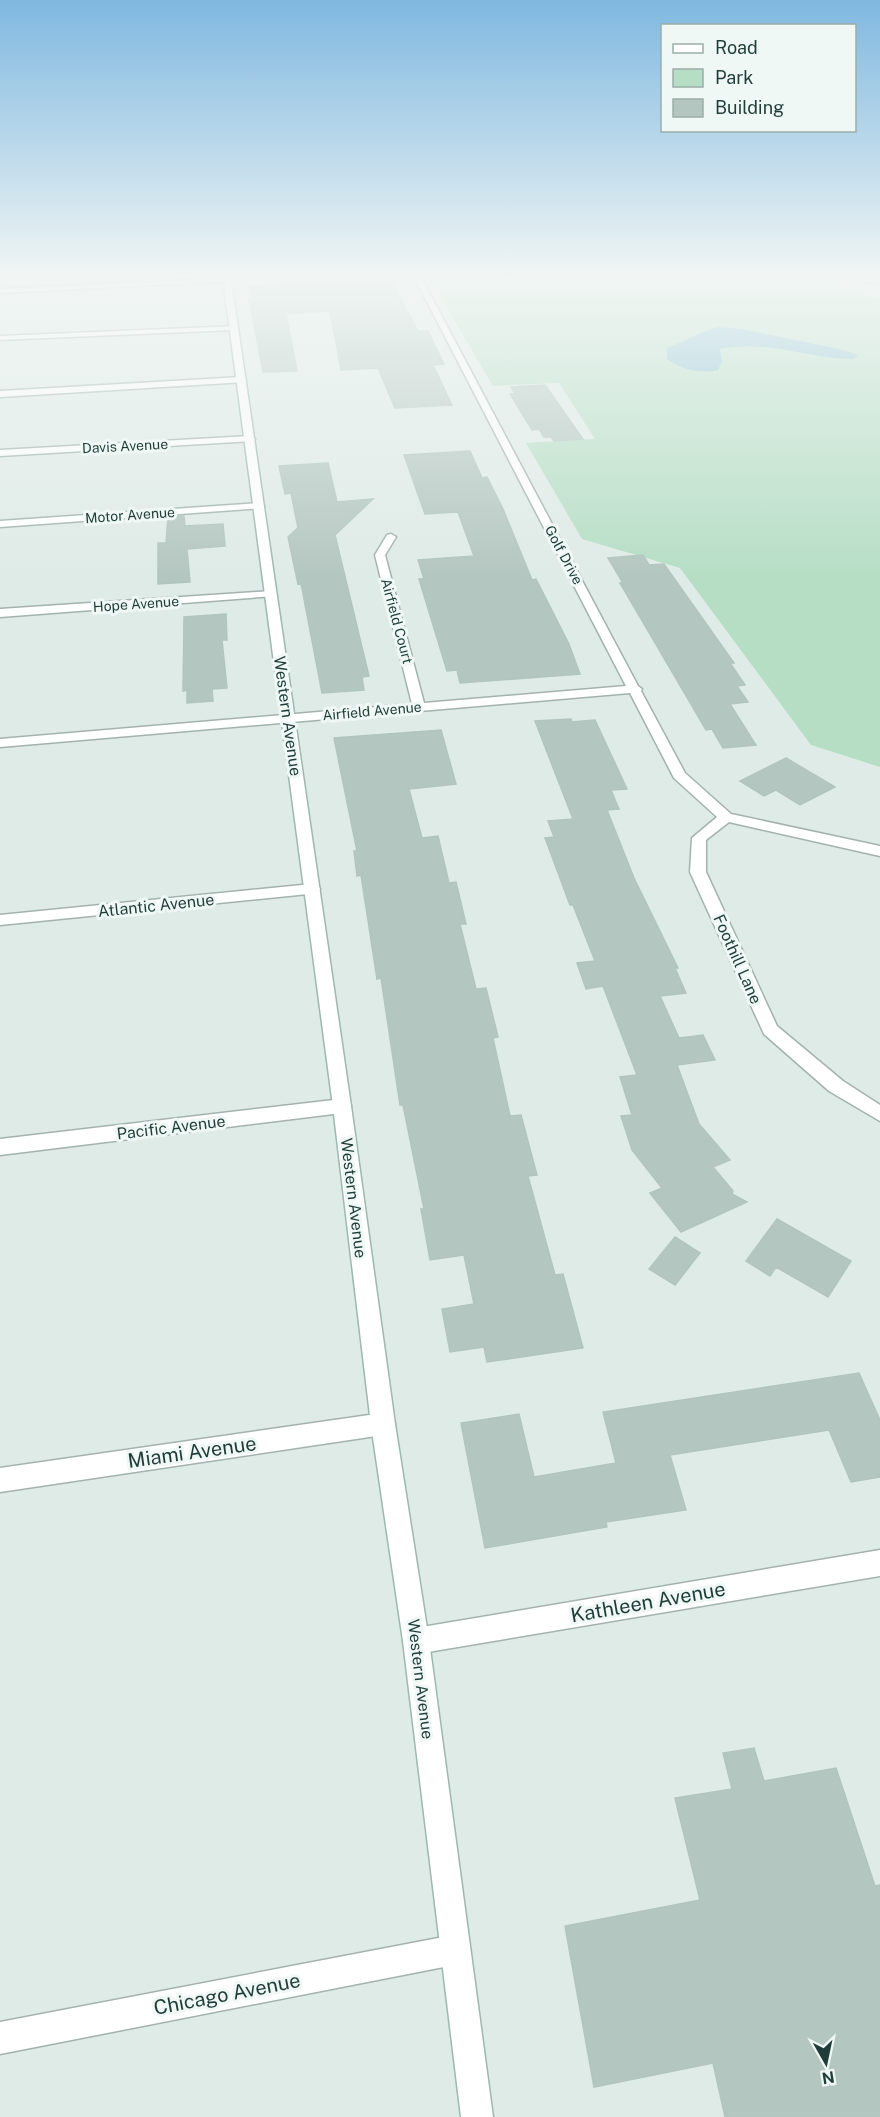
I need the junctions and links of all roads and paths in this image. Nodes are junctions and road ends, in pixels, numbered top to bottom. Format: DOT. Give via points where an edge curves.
graph roads {
  1 [pos="471,378"];
  2 [pos="242,380"];
  3 [pos="0,394"];
  4 [pos="250,440"];
  5 [pos="0,453"];
  6 [pos="259,506"];
  7 [pos="0,524"];
  8 [pos="392,537"];
  9 [pos="271,594"];
  10 [pos="0,613"];
  11 [pos="636,689"];
  12 [pos="419,707"];
  13 [pos="288,719"];
  14 [pos="0,743"];
  15 [pos="726,817"];
  16 [pos="880,851"];
  17 [pos="312,890"];
  18 [pos="0,921"];
  19 [pos="342,1106"];
  20 [pos="880,1114"];
  21 [pos="0,1147"];
  22 [pos="383,1424"];
  23 [pos="0,1480"];
  24 [pos="880,1563"];
  25 [pos="417,1641"];
  26 [pos="454,1950"];
  27 [pos="0,2038"];
  28 [pos="477,2117"];
  1 -- 11 [label="street, Golf Drive"];
  2 -- 3 [label="street"];
  2 -- 4 [label="street, Western Avenue"];
  4 -- 5 [label="street, Davis Avenue"];
  4 -- 6 [label="street, Western Avenue"];
  6 -- 7 [label="street, Motor Avenue"];
  6 -- 9 [label="street, Western Avenue"];
  8 -- 12 [label="street, Airfield Court" via="380,555"];
  9 -- 10 [label="street, Hope Avenue"];
  9 -- 13 [label="street, Western Avenue"];
  11 -- 12 [label="street, Airfield Avenue"];
  11 -- 15 [label="street, Golf Drive" via="679,775"];
  12 -- 13 [label="street, Airfield Avenue"];
  13 -- 14 [label="street, Airfield Avenue"];
  13 -- 17 [label="street, Western Avenue"];
  15 -- 16 [label="street"];
  15 -- 20 [label="street, Foothill Lane" via="699,838 698,872 770,1030 836,1086"];
  17 -- 18 [label="street, Atlantic Avenue"];
  17 -- 19 [label="street, Western Avenue"];
  19 -- 21 [label="street, Pacific Avenue"];
  19 -- 22 [label="street, Western Avenue"];
  22 -- 23 [label="street, Miami Avenue"];
  22 -- 25 [label="street, Western Avenue"];
  24 -- 25 [label="street, Kathleen Avenue"];
  25 -- 26 [label="street, Western Avenue"];
  26 -- 27 [label="street, Chicago Avenue"];
  26 -- 28 [label="street, Western Avenue"];
}
